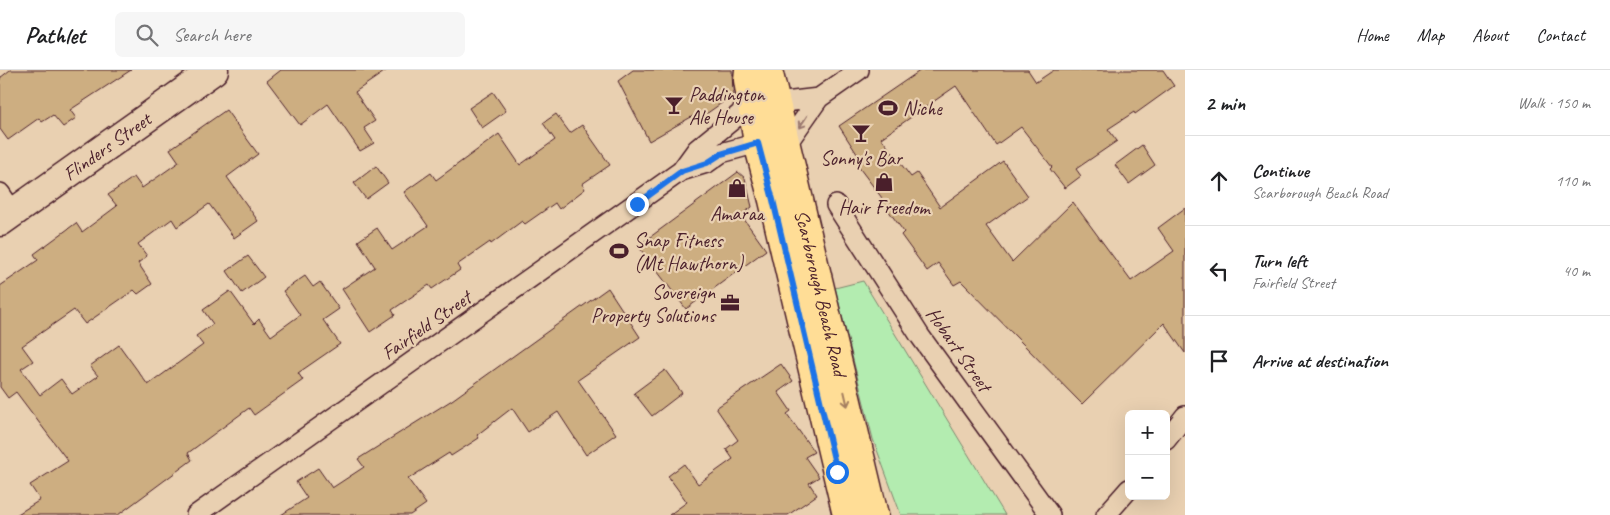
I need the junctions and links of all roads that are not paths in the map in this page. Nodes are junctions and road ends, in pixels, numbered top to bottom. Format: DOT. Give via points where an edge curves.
graph roads {
  1 [pos="214,70"];
  2 [pos="768,70"];
  3 [pos="859,70"];
  4 [pos="750,81"];
  5 [pos="819,98"];
  6 [pos="776,103"];
  7 [pos="758,143"];
  8 [pos="786,145"];
  9 [pos="682,171"];
  10 [pos="836,206"];
  11 [pos="4,209"];
  12 [pos="1185,416"];
  13 [pos="1170,435"];
  14 [pos="1125,494"];
  15 [pos="854,511"];
  16 [pos="196,515"];
  17 [pos="1050,515"];
  18 [pos="1106,515"];
  1 -- 11 [label="street, Flinders Street"];
  2 -- 6 [label="main road, Scarborough Beach Road"];
  3 -- 5 [label="street"];
  4 -- 7 [label="main road, Scarborough Beach Road"];
  4 -- 9 [label="street, Fairfield Street" via="742,113 697,149"];
  5 -- 6 [label="street"];
  5 -- 8 [label="street, one-way"];
  6 -- 7 [label="street" via="771,123"];
  6 -- 8 [label="main road, Scarborough Beach Road"];
  7 -- 9 [label="street, Fairfield Street"];
  7 -- 15 [label="main road, Scarborough Beach Road"];
  8 -- 15 [label="main road, Scarborough Beach Road, one-way"];
  9 -- 16 [label="street, Fairfield Street"];
  10 -- 17 [label="street, Hobart Street" via="920,336"];
  12 -- 13 [label="street"];
  14 -- 18 [label="street"];
}
